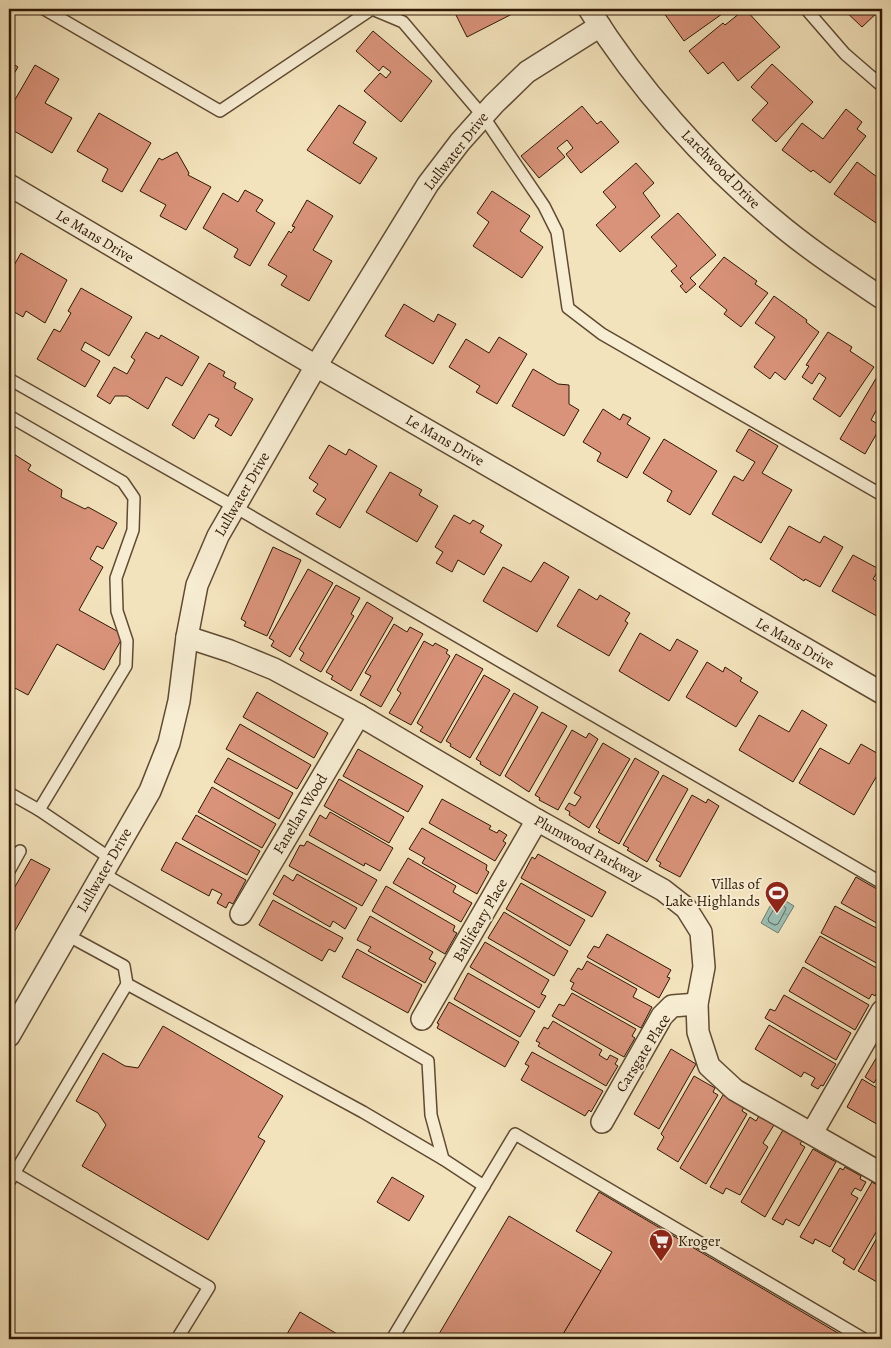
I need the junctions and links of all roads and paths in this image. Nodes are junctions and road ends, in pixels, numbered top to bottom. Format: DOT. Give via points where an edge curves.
graph roads {
  1 [pos="44,9"];
  2 [pos="806,9"];
  3 [pos="594,17"];
  4 [pos="882,86"];
  5 [pos="483,116"];
  6 [pos="9,184"];
  7 [pos="882,298"];
  8 [pos="316,366"];
  9 [pos="9,379"];
  10 [pos="9,416"];
  11 [pos="882,495"];
  12 [pos="234,507"];
  13 [pos="187,637"];
  14 [pos="882,693"];
  15 [pos="359,714"];
  16 [pos="9,793"];
  17 [pos="39,810"];
  18 [pos="537,820"];
  19 [pos="20,851"];
  20 [pos="106,866"];
  21 [pos="9,872"];
  22 [pos="882,883"];
  23 [pos="241,914"];
  24 [pos="67,936"];
  25 [pos="127,984"];
  26 [pos="698,1004"];
  27 [pos="882,1011"];
  28 [pos="422,1019"];
  29 [pos="9,1036"];
  30 [pos="602,1122"];
  31 [pos="812,1133"];
  32 [pos="443,1159"];
  33 [pos="882,1174"];
  34 [pos="10,1175"];
  35 [pos="484,1186"];
  36 [pos="177,1339"];
  37 [pos="392,1339"];
  38 [pos="864,1339"];
  1 -- 5 [label="lane" via="220,111 372,9 403,22"];
  2 -- 4 [label="lane" via="845,54"];
  3 -- 5 [label="street, Lullwater Drive" via="527,72"];
  3 -- 7 [label="street, Larchwood Drive" via="637,78 736,186 815,253"];
  5 -- 8 [label="street, Lullwater Drive" via="428,184"];
  5 -- 11 [label="lane" via="544,206 557,232 568,308 602,334"];
  6 -- 8 [label="street, Le Mans Drive"];
  8 -- 12 [label="street, Lullwater Drive"];
  8 -- 14 [label="street, Le Mans Drive"];
  9 -- 12 [label="lane"];
  10 -- 17 [label="lane" via="123,482 134,498 133,530 116,578 117,611 127,641 126,666"];
  12 -- 13 [label="street, Lullwater Drive" via="197,585"];
  12 -- 22 [label="lane"];
  13 -- 15 [label="street, Plumwood Parkway" via="274,670"];
  13 -- 20 [label="street, Lullwater Drive" via="179,701 169,743 150,791"];
  15 -- 18 [label="street, Plumwood Parkway"];
  15 -- 23 [label="street, Fanellan Wood"];
  16 -- 17 [label="lane"];
  17 -- 20 [label="lane"];
  18 -- 26 [label="street, Plumwood Parkway" via="663,890 686,908 702,932 704,967"];
  18 -- 28 [label="street, Ballifeary Place"];
  19 -- 21 [label="lane"];
  20 -- 24 [label="street, Lullwater Drive"];
  20 -- 32 [label="lane" via="428,1061 430,1115"];
  24 -- 25 [label="lane" via="124,966"];
  24 -- 29 [label="street, Lullwater Drive"];
  25 -- 32 [label="lane"];
  25 -- 34 [label="lane"];
  26 -- 30 [label="street, Carsgate Place" via="672,1006 662,1016"];
  26 -- 31 [label="street, Plumwood Parkway" via="698,1032 709,1066 735,1090"];
  27 -- 31 [label="street"];
  31 -- 33 [label="street, Plumwood Parkway"];
  32 -- 35 [label="lane"];
  34 -- 36 [label="lane" via="209,1287"];
  35 -- 37 [label="lane"];
  35 -- 38 [label="lane" via="515,1134"];
}
